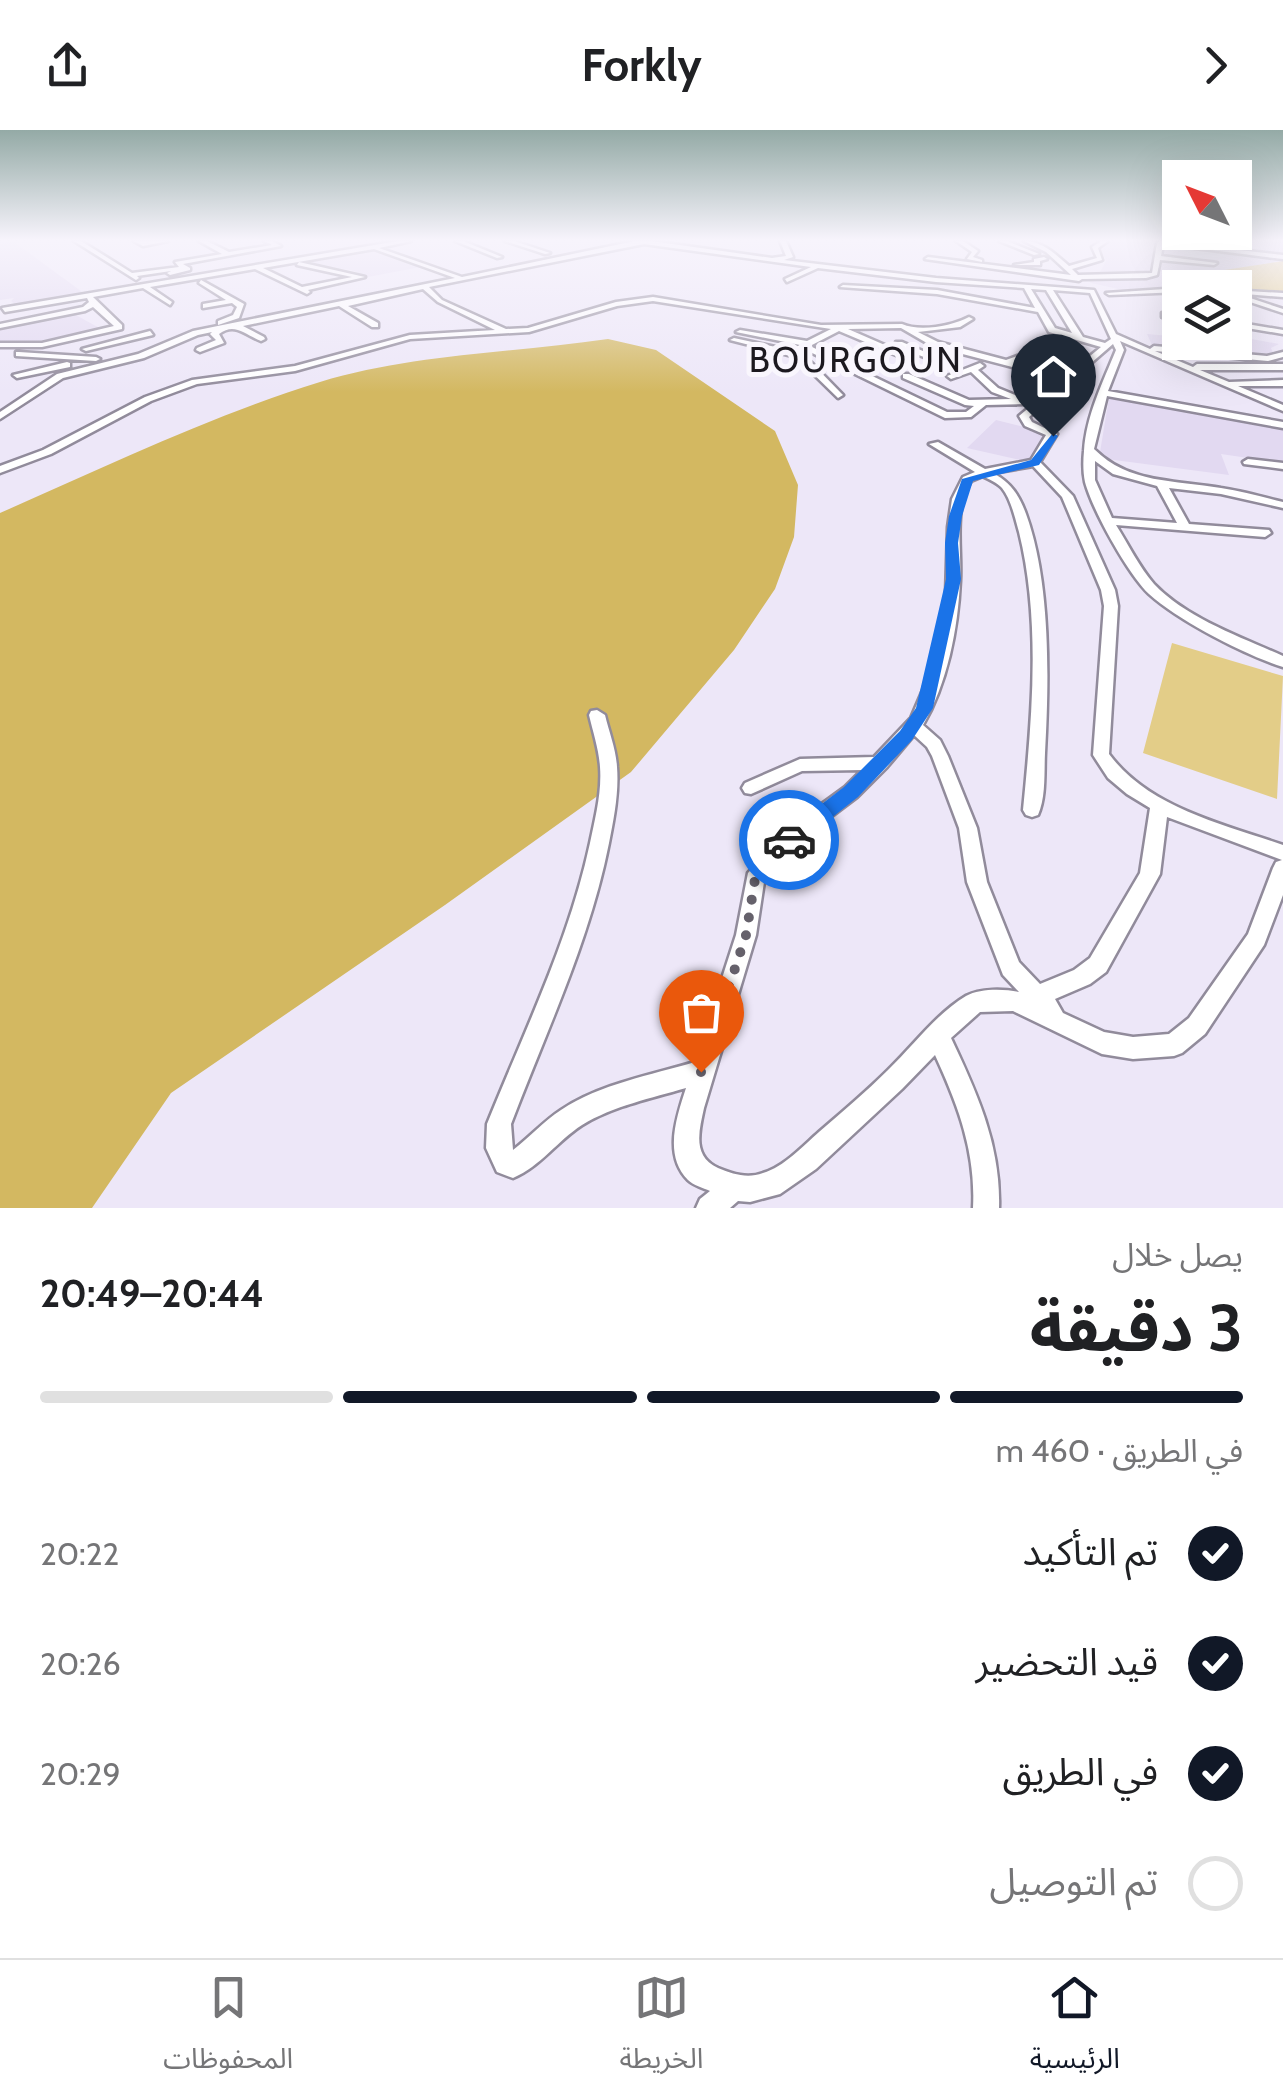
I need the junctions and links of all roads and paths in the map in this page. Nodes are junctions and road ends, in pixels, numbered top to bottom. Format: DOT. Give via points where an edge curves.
graph roads {
  1 [pos="83,291"];
  2 [pos="127,291"];
  3 [pos="152,291"];
  4 [pos="166,291"];
  5 [pos="305,291"];
  6 [pos="399,291"];
  7 [pos="429,291"];
  8 [pos="924,291"];
  9 [pos="1030,291"];
  10 [pos="1051,291"];
  11 [pos="1083,291"];
  12 [pos="1137,291"];
  13 [pos="218,292"];
  14 [pos="1097,293"];
  15 [pos="156,294"];
  16 [pos="310,294"];
  17 [pos="1252,295"];
  18 [pos="197,297"];
  19 [pos="880,297"];
  20 [pos="355,299"];
  21 [pos="1281,299"];
  22 [pos="92,300"];
  23 [pos="233,301"];
  24 [pos="170,303"];
  25 [pos="206,306"];
  26 [pos="5,310"];
  27 [pos="1042,310"];
  28 [pos="1283,311"];
  29 [pos="927,314"];
  30 [pos="969,319"];
  31 [pos="375,325"];
  32 [pos="0,326"];
  33 [pos="119,326"];
  34 [pos="236,326"];
  35 [pos="1252,326"];
  36 [pos="855,327"];
  37 [pos="222,328"];
  38 [pos="839,328"];
  39 [pos="929,328"];
  40 [pos="910,330"];
  41 [pos="1283,332"];
  42 [pos="150,333"];
  43 [pos="508,333"];
  44 [pos="829,333"];
  45 [pos="1078,337"];
  46 [pos="261,339"];
  47 [pos="1112,340"];
  48 [pos="0,345"];
  49 [pos="806,345"];
  50 [pos="1048,346"];
  51 [pos="1148,347"];
  52 [pos="79,348"];
  53 [pos="200,350"];
  54 [pos="792,352"];
  55 [pos="0,354"];
  56 [pos="26,355"];
  57 [pos="50,358"];
  58 [pos="94,359"];
  59 [pos="125,359"];
  60 [pos="1282,360"];
  61 [pos="942,361"];
  62 [pos="1001,363"];
  63 [pos="16,366"];
  64 [pos="1186,367"];
  65 [pos="971,368"];
  66 [pos="906,376"];
  67 [pos="951,376"];
  68 [pos="1070,379"];
  69 [pos="1224,383"];
  70 [pos="1283,383"];
  71 [pos="1103,393"];
  72 [pos="838,395"];
  73 [pos="1031,402"];
  74 [pos="981,405"];
  75 [pos="1283,408"];
  76 [pos="0,416"];
  77 [pos="1283,425"];
  78 [pos="934,444"];
  79 [pos="1090,450"];
  80 [pos="1035,462"];
  81 [pos="1248,462"];
  82 [pos="1283,466"];
  83 [pos="0,470"];
  84 [pos="990,473"];
  85 [pos="1161,483"];
  86 [pos="1283,505"];
  87 [pos="1108,521"];
  88 [pos="1185,527"];
  89 [pos="1265,533"];
  90 [pos="1283,662"];
  91 [pos="597,716"];
  92 [pos="914,726"];
  93 [pos="881,763"];
  94 [pos="751,788"];
  95 [pos="1160,806"];
  96 [pos="1032,810"];
  97 [pos="1283,852"];
  98 [pos="1283,868"];
  99 [pos="1034,997"];
  100 [pos="938,1037"];
  101 [pos="1102,1044"];
  102 [pos="701,1072"];
  103 [pos="734,1188"];
  104 [pos="709,1208"];
  105 [pos="986,1208"];
  1 -- 22 [label="street"];
  2 -- 22 [label="street"];
  3 -- 15 [label="street"];
  4 -- 15 [label="street"];
  5 -- 16 [label="street"];
  6 -- 20 [label="street"];
  7 -- 43 [label="street"];
  8 -- 27 [label="street"];
  9 -- 27 [label="street"];
  10 -- 45 [label="street"];
  11 -- 14 [label="street"];
  12 -- 14 [label="street"];
  13 -- 18 [label="street"];
  13 -- 23 [label="street"];
  14 -- 47 [label="street"];
  15 -- 24 [label="street"];
  17 -- 21 [label="street"];
  19 -- 27 [label="street"];
  20 -- 31 [label="street" via="343,306"];
  20 -- 34 [label="street"];
  21 -- 28 [label="street" via="1235,295"];
  22 -- 26 [label="street"];
  22 -- 32 [label="street" via="69,313"];
  22 -- 33 [label="street"];
  23 -- 25 [label="street"];
  23 -- 37 [label="street" via="241,306 217,325"];
  27 -- 45 [label="street" via="1052,330"];
  29 -- 39 [label="street"];
  30 -- 39 [label="street"];
  33 -- 48 [label="street" via="42,346"];
  33 -- 52 [label="street" via="114,335"];
  34 -- 37 [label="street"];
  34 -- 46 [label="street"];
  35 -- 41 [label="street"];
  36 -- 38 [label="street"];
  36 -- 40 [label="street"];
  36 -- 61 [label="street"];
  37 -- 53 [label="street" via="214,334 221,341"];
  37 -- 59 [label="street"];
  38 -- 43 [label="street" via="664,298"];
  38 -- 44 [label="street"];
  38 -- 44 [label="street" via="905,360"];
  39 -- 40 [label="street"];
  40 -- 62 [label="street"];
  42 -- 52 [label="street"];
  43 -- 83 [label="street" via="410,336 296,368 195,382"];
  44 -- 49 [label="street"];
  45 -- 47 [label="street"];
  47 -- 51 [label="street"];
  47 -- 68 [label="street"];
  47 -- 71 [label="street" via="1120,356"];
  49 -- 54 [label="street"];
  49 -- 54 [label="street" via="737,336"];
  49 -- 74 [label="street" via="945,415 964,416"];
  50 -- 62 [label="street"];
  51 -- 60 [label="street"];
  51 -- 64 [label="street"];
  52 -- 56 [label="street"];
  52 -- 59 [label="street" via="128,351"];
  54 -- 72 [label="street"];
  55 -- 56 [label="street"];
  56 -- 57 [label="street"];
  56 -- 63 [label="street"];
  57 -- 58 [label="street"];
  57 -- 63 [label="street"];
  58 -- 59 [label="street"];
  58 -- 63 [label="street"];
  59 -- 76 [label="street" via="60,376"];
  60 -- 64 [label="street"];
  62 -- 65 [label="street"];
  62 -- 68 [label="street"];
  64 -- 69 [label="street"];
  65 -- 67 [label="street"];
  65 -- 73 [label="street" via="995,390"];
  66 -- 74 [label="street"];
  68 -- 73 [label="street"];
  69 -- 70 [label="street"];
  69 -- 75 [label="street"];
  71 -- 77 [label="street"];
  71 -- 79 [label="street"];
  73 -- 74 [label="street"];
  73 -- 80 [label="street" via="1024,420 1053,436"];
  78 -- 84 [label="street"];
  79 -- 85 [label="street" via="1110,470"];
  79 -- 87 [label="street" via="1090,480"];
  80 -- 84 [label="street"];
  80 -- 95 [label="street" via="1067,496 1108,590 1101,755 1114,773"];
  81 -- 82 [label="street"];
  84 -- 92 [label="street" via="964,486 943,635 925,708"];
  84 -- 96 [label="street" via="1011,493 1036,587 1038,758"];
  85 -- 86 [label="street"];
  85 -- 88 [label="street"];
  87 -- 88 [label="street"];
  87 -- 90 [label="street" via="1158,594 1212,630"];
  88 -- 89 [label="street"];
  91 -- 102 [label="street" via="610,770 604,826 499,1124 499,1148 512,1164 580,1112"];
  92 -- 93 [label="street"];
  92 -- 99 [label="street" via="940,756 968,828 985,906 1012,968"];
  93 -- 94 [label="street" via="800,765"];
  93 -- 102 [label="street" via="797,832 755,879 746,935"];
  95 -- 97 [label="street"];
  95 -- 99 [label="street" via="1150,874 1098,964"];
  98 -- 101 [label="street" via="1257,939 1187,1037 1156,1048"];
  99 -- 101 [label="street"];
  100 -- 101 [label="street" via="966,1008 1016,1001"];
  100 -- 103 [label="street" via="806,1160 770,1185"];
  100 -- 105 [label="street" via="982,1144 990,1180"];
  102 -- 103 [label="street" via="686,1135 689,1157 698,1172"];
  103 -- 104 [label="street"];
}
